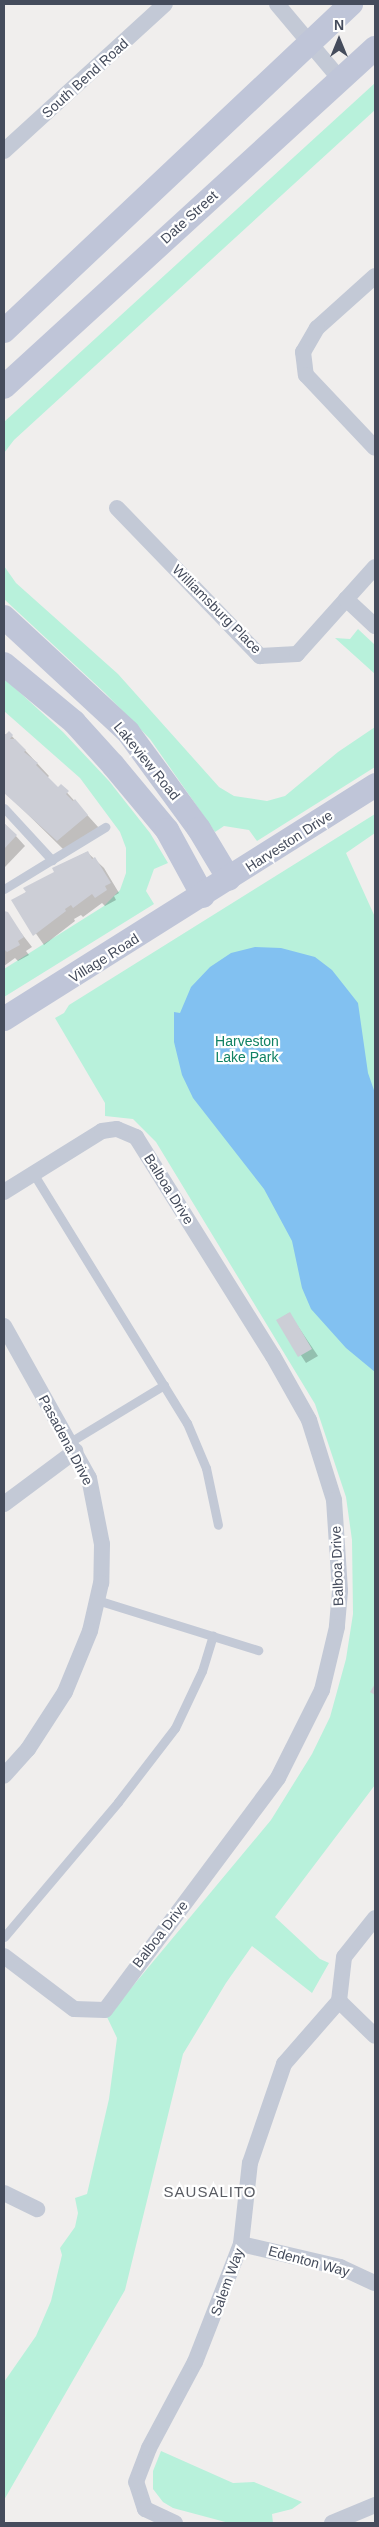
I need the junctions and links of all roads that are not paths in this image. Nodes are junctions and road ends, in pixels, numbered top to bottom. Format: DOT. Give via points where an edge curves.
graph roads {
  1 [pos="165,4"];
  2 [pos="277,4"];
  3 [pos="351,4"];
  4 [pos="307,42"];
  5 [pos="375,48"];
  6 [pos="340,80"];
  7 [pos="4,151"];
  8 [pos="375,276"];
  9 [pos="4,331"];
  10 [pos="4,386"];
  11 [pos="375,448"];
  12 [pos="117,508"];
  13 [pos="375,567"];
  14 [pos="346,599"];
  15 [pos="4,617"];
  16 [pos="375,626"];
  17 [pos="4,664"];
  18 [pos="375,785"];
  19 [pos="4,808"];
  20 [pos="105,827"];
  21 [pos="52,860"];
  22 [pos="229,879"];
  23 [pos="4,889"];
  24 [pos="203,896"];
  25 [pos="4,1019"];
  26 [pos="33,1174"];
  27 [pos="4,1192"];
  28 [pos="4,1326"];
  29 [pos="164,1385"];
  30 [pos="72,1447"];
  31 [pos="4,1504"];
  32 [pos="218,1525"];
  33 [pos="97,1600"];
  34 [pos="213,1636"];
  35 [pos="258,1650"];
  36 [pos="4,1776"];
  37 [pos="375,1918"];
  38 [pos="4,1937"];
  39 [pos="4,1956"];
  40 [pos="339,2001"];
  41 [pos="375,2036"];
  42 [pos="4,2193"];
  43 [pos="37,2209"];
  44 [pos="241,2244"];
  45 [pos="375,2283"];
  46 [pos="375,2505"];
  47 [pos="175,2523"];
  48 [pos="332,2523"];
  1 -- 7 [label="street, South Bend Road"];
  2 -- 4 [label="street"];
  3 -- 4 [label="street"];
  4 -- 6 [label="street"];
  4 -- 9 [label="street"];
  5 -- 6 [label="street, Date Street"];
  6 -- 10 [label="street, Date Street"];
  8 -- 11 [label="street" via="317,328 303,352 306,375"];
  12 -- 14 [label="street, Williamsburg Place" via="260,656 296,654"];
  13 -- 14 [label="street, Williamsburg Place"];
  14 -- 16 [label="street"];
  15 -- 22 [label="street, Lakeview Road" via="128,732 199,829"];
  17 -- 24 [label="street, Lakeview Road" via="74,722 113,764 166,830"];
  18 -- 22 [label="street, Harveston Drive"];
  19 -- 21 [label="lane"];
  20 -- 21 [label="lane"];
  21 -- 23 [label="lane"];
  22 -- 24 [label="street, Harveston Drive"];
  24 -- 25 [label="street, Village Road"];
  26 -- 27 [label="street, Balboa Drive"];
  26 -- 29 [label="lane"];
  26 -- 39 [label="street, Balboa Drive" via="102,1131 117,1129 136,1137 273,1356 309,1420 334,1500 340,1591 337,1627 322,1690 278,1778 105,2010 74,2009"];
  28 -- 30 [label="street, Pasadena Drive"];
  29 -- 30 [label="lane"];
  29 -- 32 [label="lane" via="199,1450"];
  30 -- 31 [label="street"];
  30 -- 33 [label="street, Pasadena Drive" via="89,1478 102,1544"];
  33 -- 34 [label="lane"];
  33 -- 36 [label="street, Pasadena Drive" via="90,1631 64,1692 28,1749"];
  34 -- 35 [label="lane"];
  34 -- 38 [label="lane" via="202,1671 175,1728"];
  37 -- 40 [label="street" via="344,1957"];
  40 -- 41 [label="street"];
  40 -- 44 [label="street, Salem Way" via="284,2064 250,2162"];
  42 -- 43 [label="street"];
  44 -- 45 [label="street, Edenton Way" via="340,2267"];
  44 -- 47 [label="street, Salem Way" via="195,2362 149,2448 136,2482 145,2509"];
  46 -- 48 [label="street"];
}
